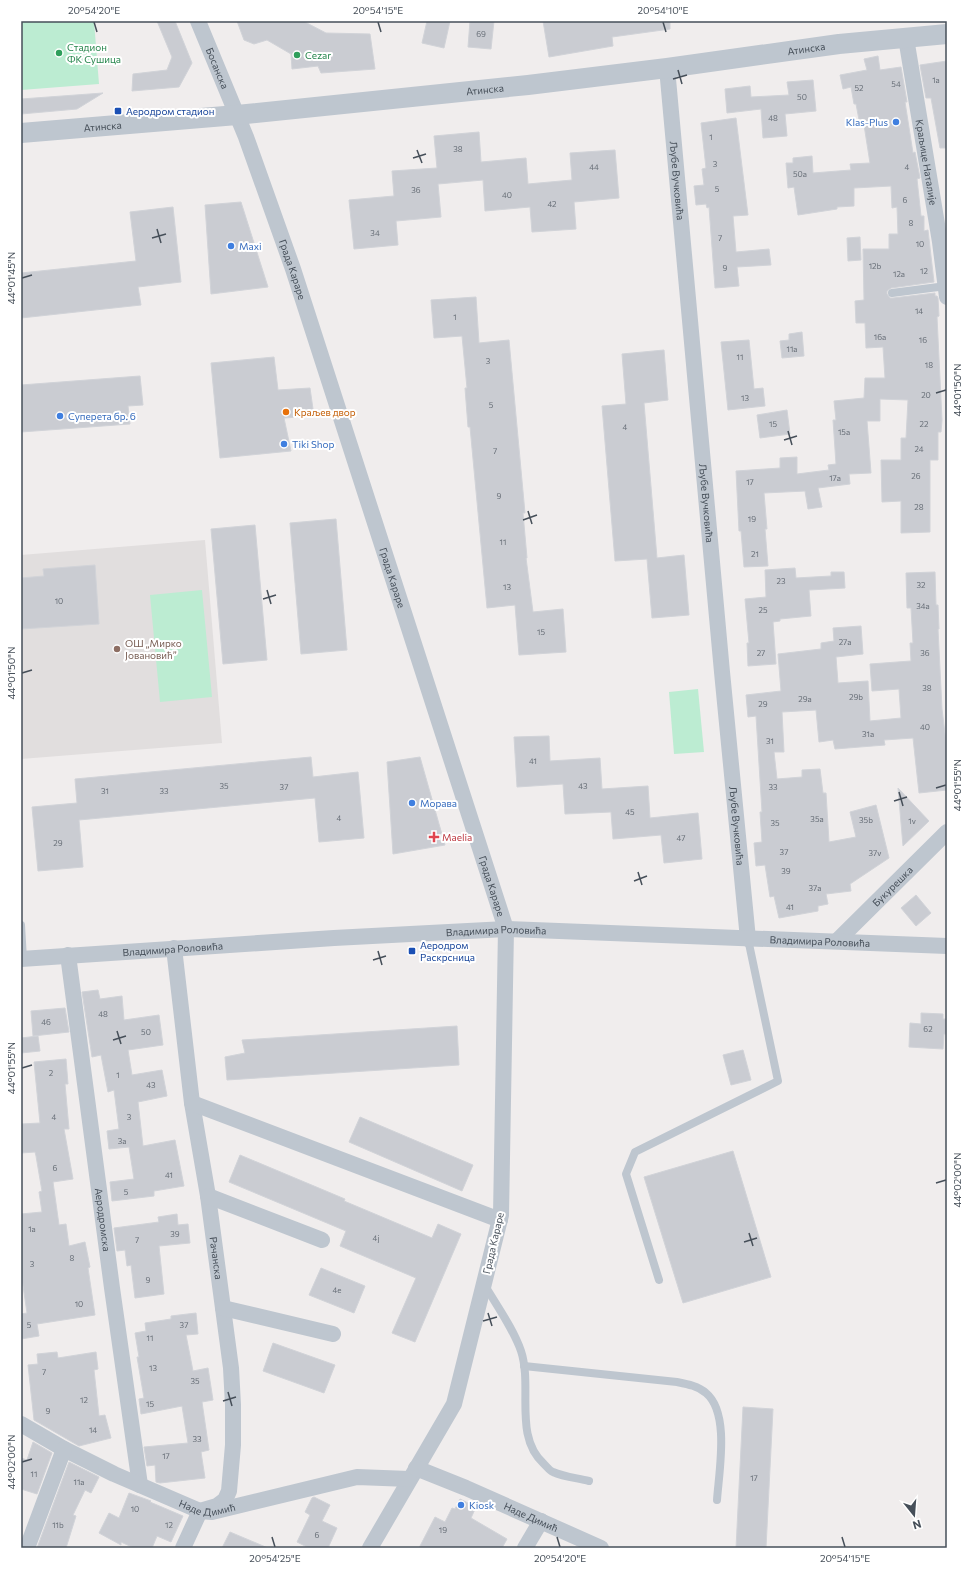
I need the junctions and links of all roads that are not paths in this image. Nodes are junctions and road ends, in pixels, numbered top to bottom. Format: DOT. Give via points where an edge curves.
graph roads {
  1 [pos="198,21"];
  2 [pos="947,34"];
  3 [pos="906,38"];
  4 [pos="667,68"];
  5 [pos="237,115"];
  6 [pos="21,133"];
  7 [pos="946,291"];
  8 [pos="892,293"];
  9 [pos="947,832"];
  10 [pos="21,925"];
  11 [pos="506,929"];
  12 [pos="748,939"];
  13 [pos="838,941"];
  14 [pos="947,946"];
  15 [pos="174,948"];
  16 [pos="68,955"];
  17 [pos="22,959"];
  18 [pos="192,1103"];
  19 [pos="208,1196"];
  20 [pos="500,1220"];
  21 [pos="322,1240"];
  22 [pos="659,1280"];
  23 [pos="484,1284"];
  24 [pos="223,1308"];
  25 [pos="333,1334"];
  26 [pos="524,1366"];
  27 [pos="21,1424"];
  28 [pos="64,1449"];
  29 [pos="413,1473"];
  30 [pos="589,1481"];
  31 [pos="140,1485"];
  32 [pos="717,1500"];
  33 [pos="200,1511"];
  34 [pos="541,1521"];
  35 [pos="27,1548"];
  36 [pos="182,1548"];
  37 [pos="370,1548"];
  38 [pos="525,1548"];
  39 [pos="601,1548"];
  1 -- 5 [label="street, Босанска"];
  2 -- 3 [label="street, Атинска"];
  3 -- 4 [label="street, Атинска" via="839,44"];
  3 -- 7 [label="street, Краљице Наталије"];
  4 -- 5 [label="street, Атинска"];
  4 -- 12 [label="street, Љубе Вучковића"];
  5 -- 6 [label="street, Атинска"];
  5 -- 11 [label="street, Града Караре" via="293,269"];
  7 -- 8 [label="lane, Краљице Наталије"];
  9 -- 13 [label="street, Букурешка"];
  10 -- 17 [label="lane"];
  11 -- 12 [label="street, Владимира Роловића"];
  11 -- 15 [label="street, Владимира Роловића"];
  11 -- 20 [label="street, Града Караре"];
  12 -- 13 [label="street, Владимира Роловића"];
  12 -- 22 [label="lane" via="778,1081 635,1152 626,1174"];
  13 -- 14 [label="street, Владимира Роловића"];
  15 -- 16 [label="street, Владимира Роловића"];
  15 -- 18 [label="street, Рачанска"];
  16 -- 17 [label="street, Владимира Роловића"];
  16 -- 31 [label="street, Аеродромска"];
  18 -- 19 [label="street, Рачанска"];
  18 -- 20 [label="street"];
  19 -- 21 [label="street"];
  19 -- 24 [label="street, Рачанска"];
  20 -- 23 [label="street, Града Караре"];
  23 -- 26 [label="lane" via="521,1351"];
  23 -- 29 [label="street, Града Караре" via="454,1404"];
  24 -- 25 [label="street"];
  24 -- 33 [label="street, Рачанска" via="233,1405 229,1491 225,1500 217,1506"];
  26 -- 30 [label="lane" via="528,1438 533,1450 552,1472"];
  26 -- 32 [label="lane" via="677,1382 692,1385 706,1393 717,1410 722,1432"];
  27 -- 28 [label="street, Наде Димић"];
  28 -- 31 [label="street, Наде Димић"];
  28 -- 35 [label="street"];
  29 -- 33 [label="street, Наде Димић" via="357,1477 212,1512"];
  29 -- 34 [label="street, Наде Димић" via="466,1488"];
  29 -- 37 [label="street, Града Караре"];
  31 -- 33 [label="street, Наде Димић"];
  33 -- 36 [label="street"];
  34 -- 38 [label="street"];
  34 -- 39 [label="street, Наде Димић"];
}
